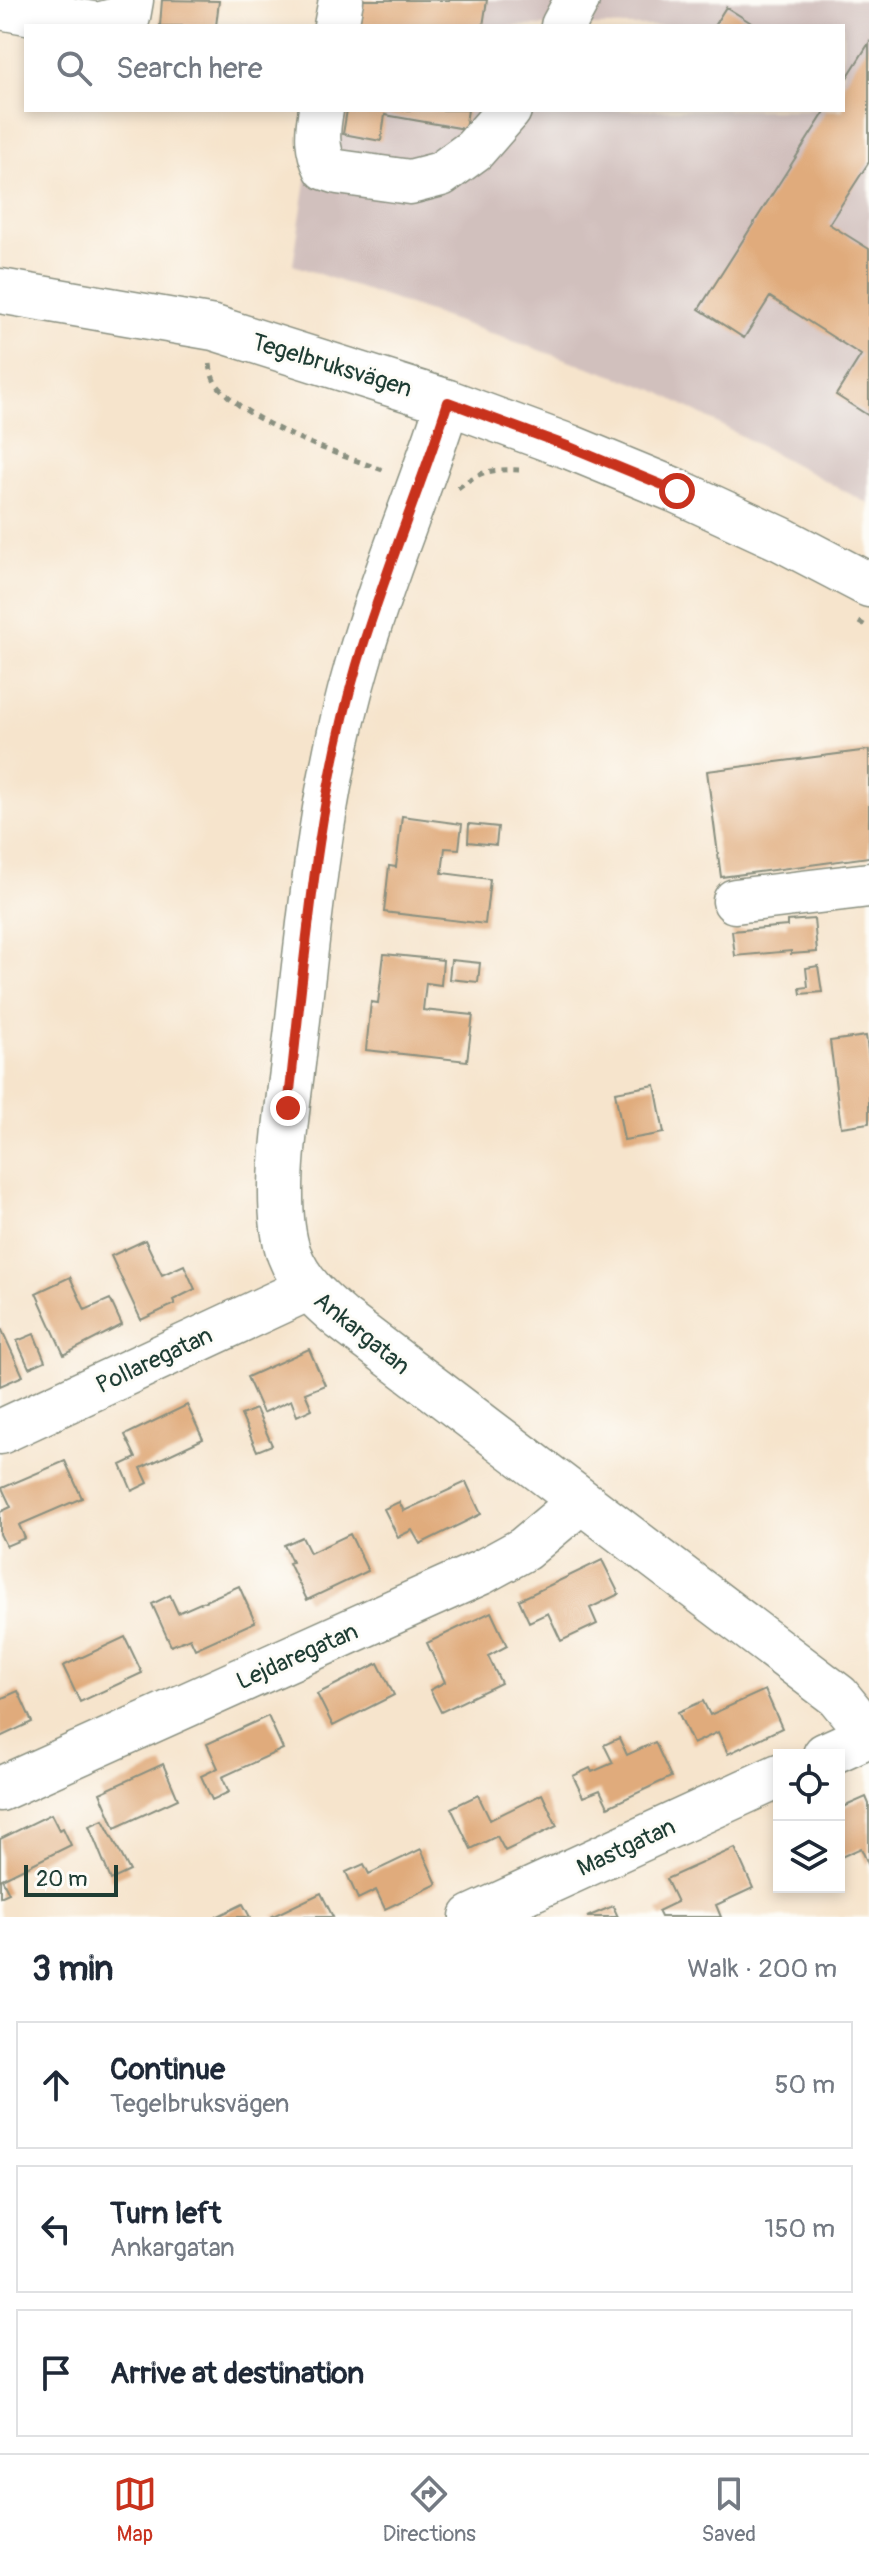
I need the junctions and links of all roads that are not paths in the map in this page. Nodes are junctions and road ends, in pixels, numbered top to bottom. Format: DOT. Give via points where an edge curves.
graph roads {
  1 [pos="341,0"];
  2 [pos="577,0"];
  3 [pos="0,7"];
  4 [pos="130,9"];
  5 [pos="92,24"];
  6 [pos="99,24"];
  7 [pos="336,24"];
  8 [pos="564,24"];
  9 [pos="321,112"];
  10 [pos="507,112"];
  11 [pos="0,291"];
  12 [pos="448,402"];
  13 [pos="862,602"];
  14 [pos="869,885"];
  15 [pos="735,901"];
  16 [pos="307,1289"];
  17 [pos="0,1432"];
  18 [pos="581,1501"];
  19 [pos="869,1734"];
  20 [pos="838,1749"];
  21 [pos="773,1779"];
  22 [pos="0,1789"];
  23 [pos="472,1917"];
  1 -- 7 [label="street"];
  2 -- 8 [label="street"];
  3 -- 5 [label="street"];
  4 -- 6 [label="street"];
  9 -- 10 [label="street" via="317,132 326,168 410,182 441,174 474,150"];
  11 -- 12 [label="street, Tegelbruksvägen" via="214,328"];
  12 -- 13 [label="street, Tegelbruksvägen" via="677,491 781,539"];
  12 -- 16 [label="street, Ankargatan" via="357,666 321,833 281,1194 290,1255"];
  14 -- 15 [label="street"];
  16 -- 17 [label="street, Pollaregatan"];
  16 -- 18 [label="street, Ankargatan" via="389,1358"];
  18 -- 19 [label="street, Ankargatan" via="838,1696"];
  18 -- 22 [label="street, Lejdaregatan" via="524,1549 482,1572"];
  19 -- 20 [label="street"];
  21 -- 23 [label="street, Mastgatan"];
}
